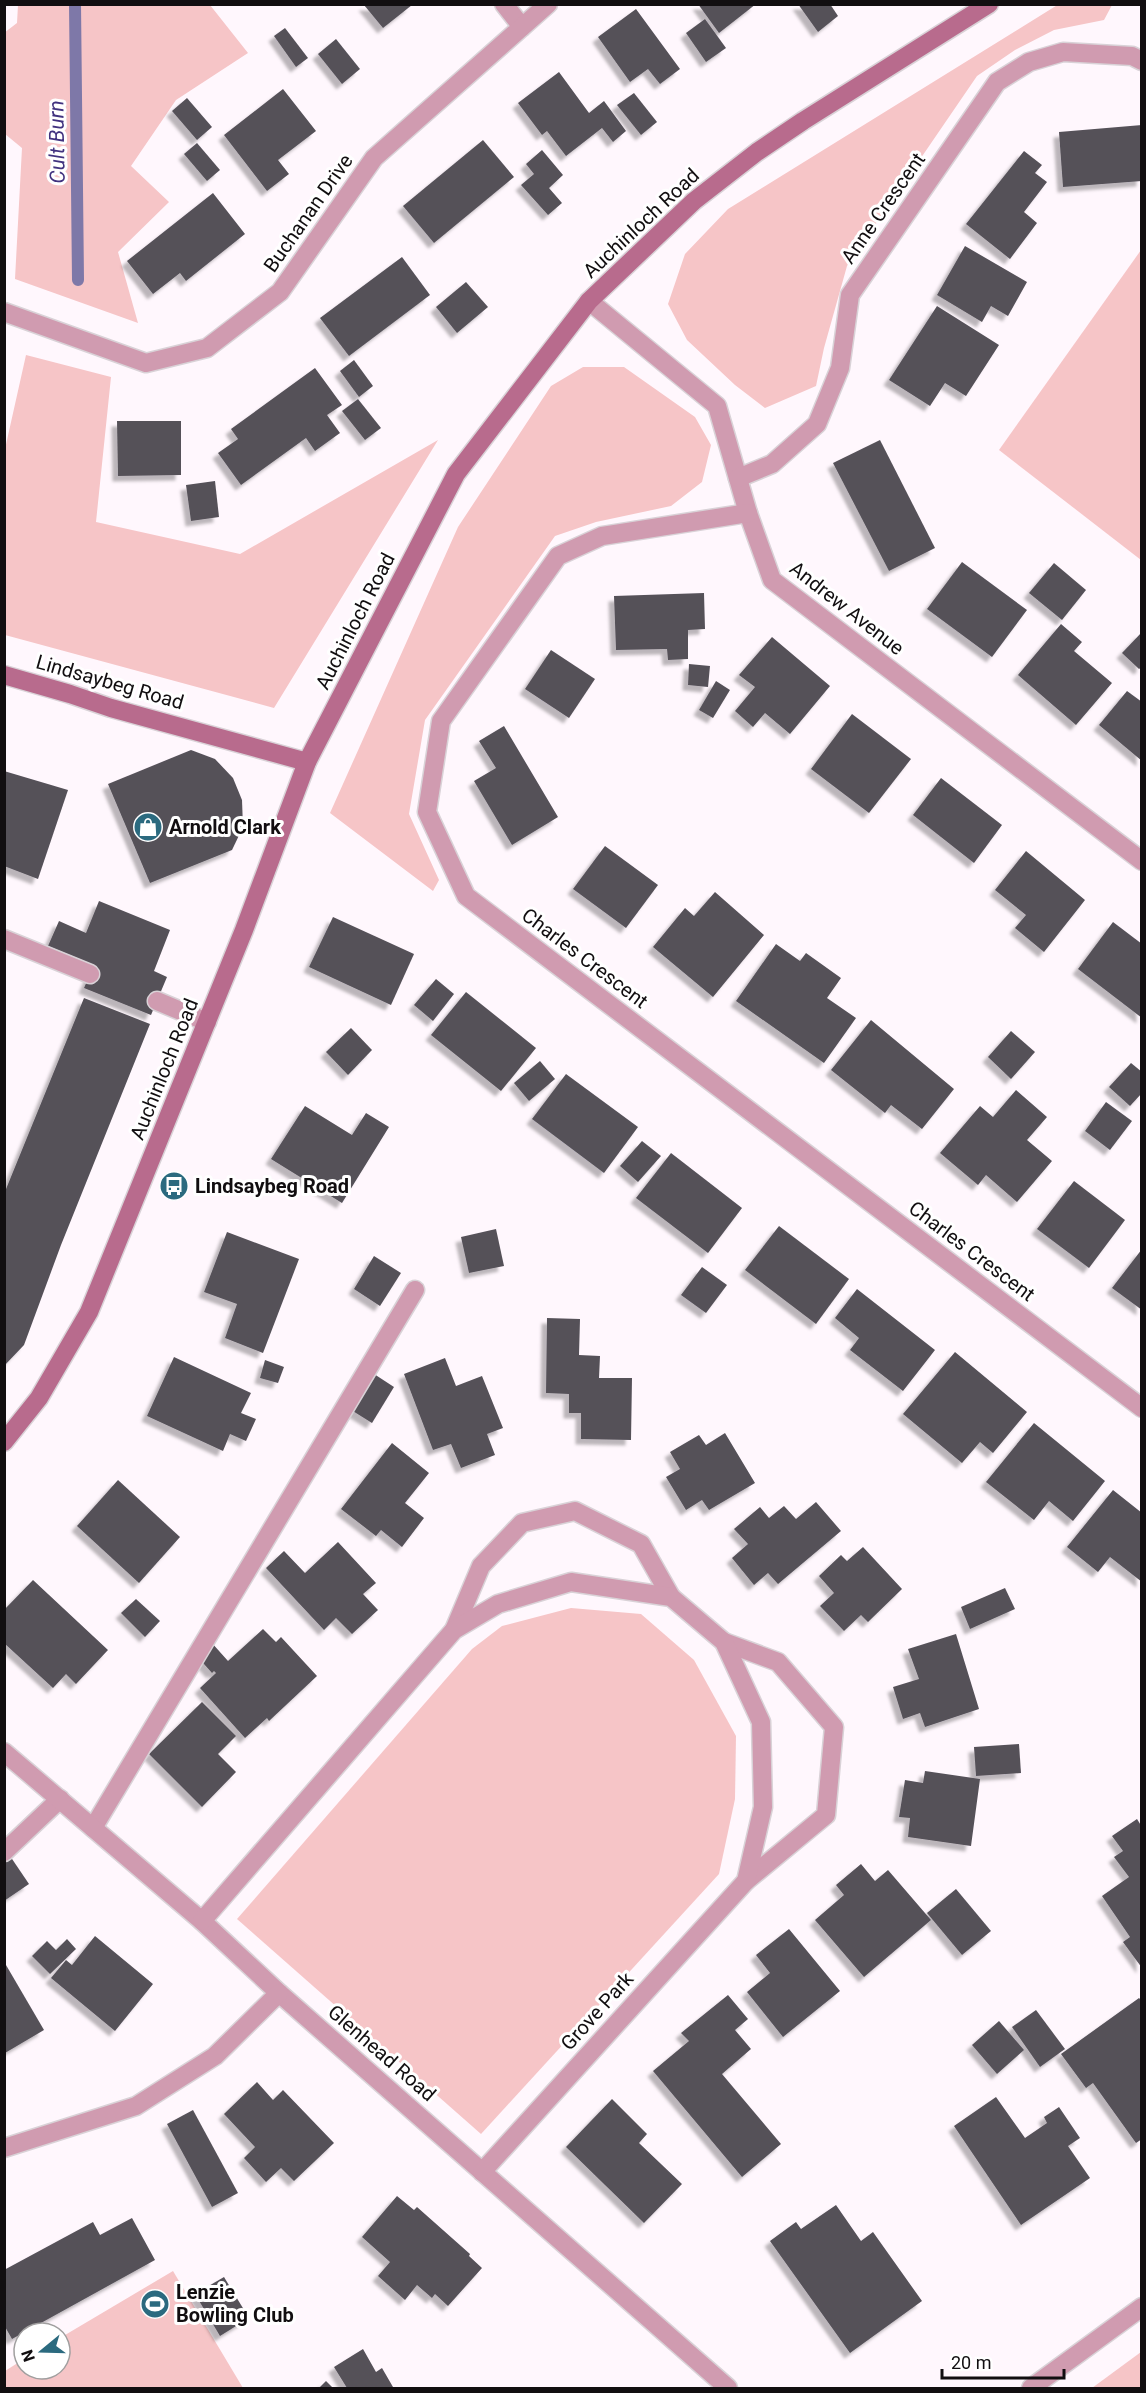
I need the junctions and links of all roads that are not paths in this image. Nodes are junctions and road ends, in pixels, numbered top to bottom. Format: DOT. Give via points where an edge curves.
graph roads {
  1 [pos="504,4"];
  2 [pos="548,4"];
  3 [pos="989,4"];
  4 [pos="522,27"];
  5 [pos="1142,61"];
  6 [pos="589,301"];
  7 [pos="4,312"];
  8 [pos="738,478"];
  9 [pos="748,513"];
  10 [pos="4,675"];
  11 [pos="308,762"];
  12 [pos="1142,861"];
  13 [pos="4,939"];
  14 [pos="90,974"];
  15 [pos="157,1001"];
  16 [pos="207,1022"];
  17 [pos="415,1290"];
  18 [pos="1142,1408"];
  19 [pos="4,1442"];
  20 [pos="671,1597"];
  21 [pos="454,1630"];
  22 [pos="724,1642"];
  23 [pos="4,1752"];
  24 [pos="60,1799"];
  25 [pos="93,1828"];
  26 [pos="4,1852"];
  27 [pos="746,1881"];
  28 [pos="202,1921"];
  29 [pos="279,1993"];
  30 [pos="4,2148"];
  31 [pos="482,2172"];
  32 [pos="1142,2307"];
  33 [pos="728,2388"];
  34 [pos="1031,2388"];
  1 -- 4 [label="street"];
  2 -- 4 [label="street, Buchanan Drive"];
  3 -- 6 [label="main road, Auchinloch Road" via="757,152 694,201"];
  4 -- 7 [label="street, Buchanan Drive" via="374,158 280,292 207,348 146,363"];
  5 -- 8 [label="street, Anne Crescent" via="1132,56 1062,52 1029,62 997,82 850,295 840,368 817,424 772,464"];
  6 -- 8 [label="street, Andrew Avenue" via="717,406"];
  6 -- 11 [label="main road, Auchinloch Road" via="456,474"];
  8 -- 9 [label="street, Andrew Avenue"];
  9 -- 12 [label="street, Andrew Avenue" via="772,580"];
  9 -- 18 [label="street, Charles Crescent" via="602,536 558,556 441,721 427,812 466,896"];
  10 -- 11 [label="main road, Lindsaybeg Road"];
  11 -- 16 [label="main road, Auchinloch Road"];
  13 -- 14 [label="street"];
  15 -- 16 [label="street"];
  16 -- 19 [label="main road, Auchinloch Road" via="90,1312 39,1398"];
  17 -- 25 [label="street"];
  20 -- 21 [label="street, Grove Park" via="571,1582 498,1604"];
  20 -- 21 [label="street, Grove Park" via="641,1544 575,1511 522,1523 481,1566"];
  20 -- 22 [label="street, Grove Park"];
  21 -- 28 [label="street, Grove Park"];
  22 -- 27 [label="street, Grove Park" via="761,1722 764,1807"];
  22 -- 27 [label="street, Grove Park" via="778,1662 834,1727 826,1815"];
  23 -- 24 [label="street, Glenhead Road"];
  24 -- 25 [label="street, Glenhead Road"];
  24 -- 26 [label="street"];
  25 -- 28 [label="street, Glenhead Road"];
  27 -- 31 [label="street, Grove Park"];
  28 -- 29 [label="street, Glenhead Road"];
  29 -- 30 [label="street" via="215,2056 136,2106"];
  29 -- 31 [label="street, Glenhead Road"];
  31 -- 33 [label="street, Glenhead Road"];
  32 -- 34 [label="street"];
}
